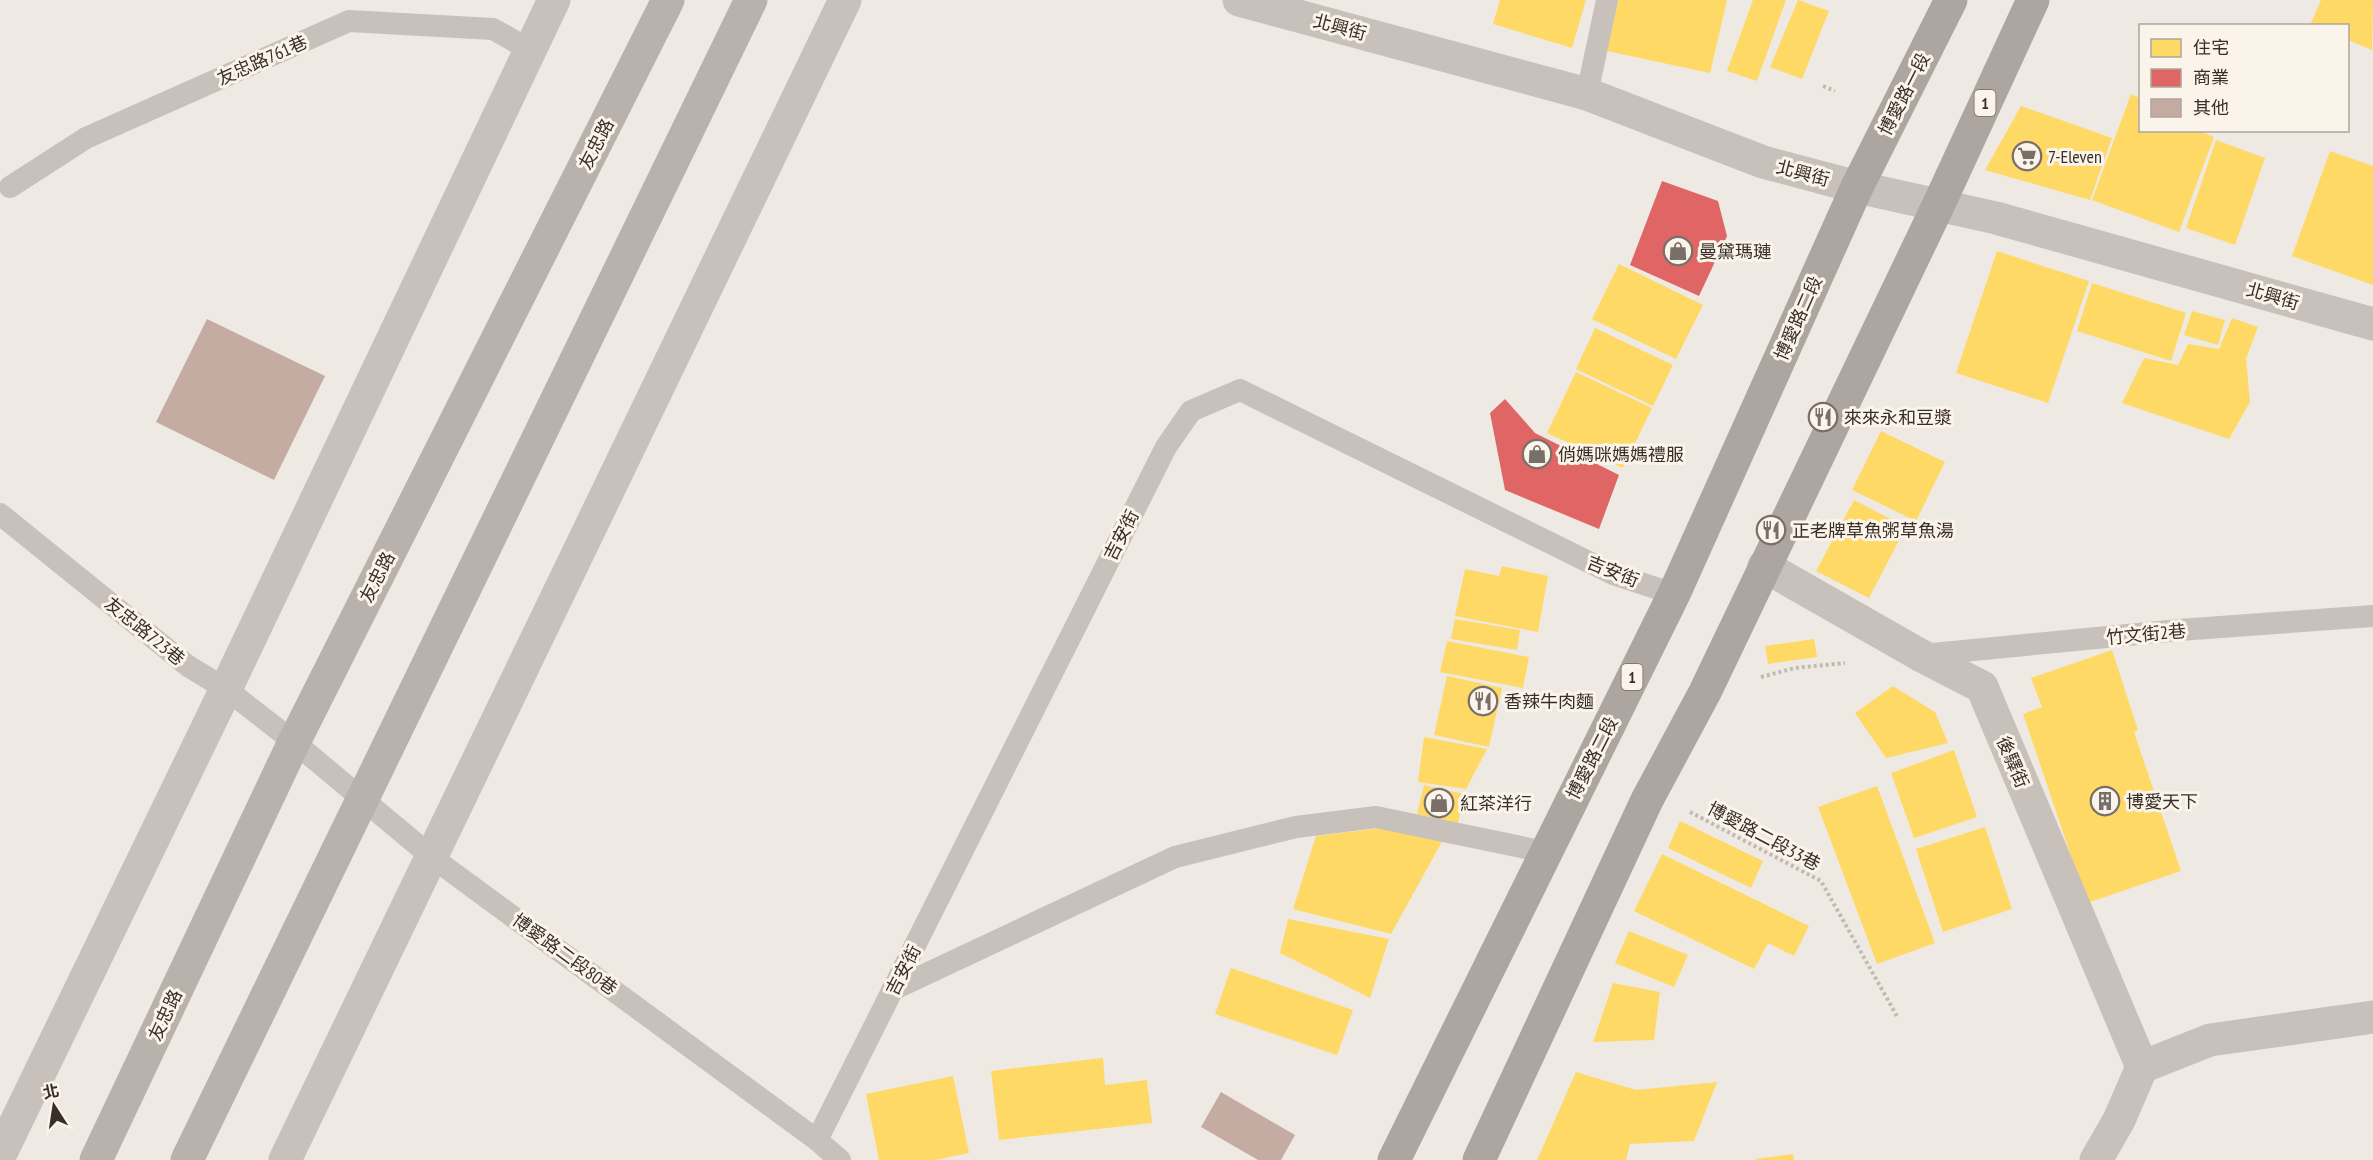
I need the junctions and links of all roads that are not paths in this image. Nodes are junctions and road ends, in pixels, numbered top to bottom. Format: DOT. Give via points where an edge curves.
graph roads {
  1 [pos="554,0"];
  2 [pos="668,0"];
  3 [pos="751,0"];
  4 [pos="845,0"];
  5 [pos="1239,0"];
  6 [pos="1607,0"];
  7 [pos="1951,0"];
  8 [pos="2032,0"];
  9 [pos="530,50"];
  10 [pos="1587,94"];
  11 [pos="10,187"];
  12 [pos="1857,188"];
  13 [pos="1938,206"];
  14 [pos="2373,324"];
  15 [pos="0,514"];
  16 [pos="1764,566"];
  17 [pos="1674,594"];
  18 [pos="2373,616"];
  19 [pos="1920,656"];
  20 [pos="226,690"];
  21 [pos="294,742"];
  22 [pos="361,800"];
  23 [pos="1545,852"];
  24 [pos="433,858"];
  25 [pos="892,990"];
  26 [pos="2373,1017"];
  27 [pos="2142,1067"];
  28 [pos="817,1140"];
  29 [pos="0,1155"];
  30 [pos="96,1160"];
  31 [pos="187,1160"];
  32 [pos="285,1160"];
  33 [pos="840,1160"];
  34 [pos="1394,1160"];
  35 [pos="1479,1160"];
  36 [pos="2096,1160"];
  1 -- 9 [label="street"];
  2 -- 21 [label="street, 友忠路"];
  3 -- 22 [label="street"];
  4 -- 24 [label="street"];
  5 -- 10 [label="street, 北興街"];
  6 -- 10 [label="lane"];
  7 -- 12 [label="main road, 博愛路一段 / 1"];
  8 -- 13 [label="main road, 1"];
  9 -- 11 [label="lane, 友忠路761巷" via="493,29 349,21 86,138"];
  9 -- 20 [label="street"];
  10 -- 12 [label="street, 北興街" via="1763,162"];
  12 -- 13 [label="street, 北興街"];
  12 -- 17 [label="main road, 博愛路二段 / 1"];
  13 -- 14 [label="street, 北興街" via="1996,218"];
  13 -- 16 [label="main road, 1"];
  15 -- 20 [label="lane, 友忠路723巷" via="188,666"];
  16 -- 19 [label="street, 後驛街"];
  16 -- 35 [label="main road, 1" via="1706,692 1647,800"];
  17 -- 23 [label="main road, 博愛路二段 / 1"];
  17 -- 25 [label="lane, 吉安街" via="1613,574 1240,390 1191,411 1166,447"];
  18 -- 19 [label="lane, 竹文街2巷" via="2179,630"];
  19 -- 27 [label="street, 後驛街" via="1982,687"];
  20 -- 21 [label="lane, 友忠路723巷"];
  20 -- 29 [label="street"];
  21 -- 22 [label="lane, 博愛路二段80巷"];
  21 -- 30 [label="street, 友忠路"];
  22 -- 24 [label="lane, 博愛路二段80巷"];
  22 -- 31 [label="street"];
  23 -- 25 [label="lane" via="1376,817 1296,827 1175,857"];
  23 -- 34 [label="main road, 博愛路二段 / 1"];
  24 -- 28 [label="lane, 博愛路二段80巷"];
  24 -- 32 [label="street"];
  25 -- 28 [label="lane, 吉安街"];
  26 -- 27 [label="street" via="2210,1041"];
  27 -- 36 [label="street"];
  28 -- 33 [label="lane, 博愛路二段80巷"];
}
